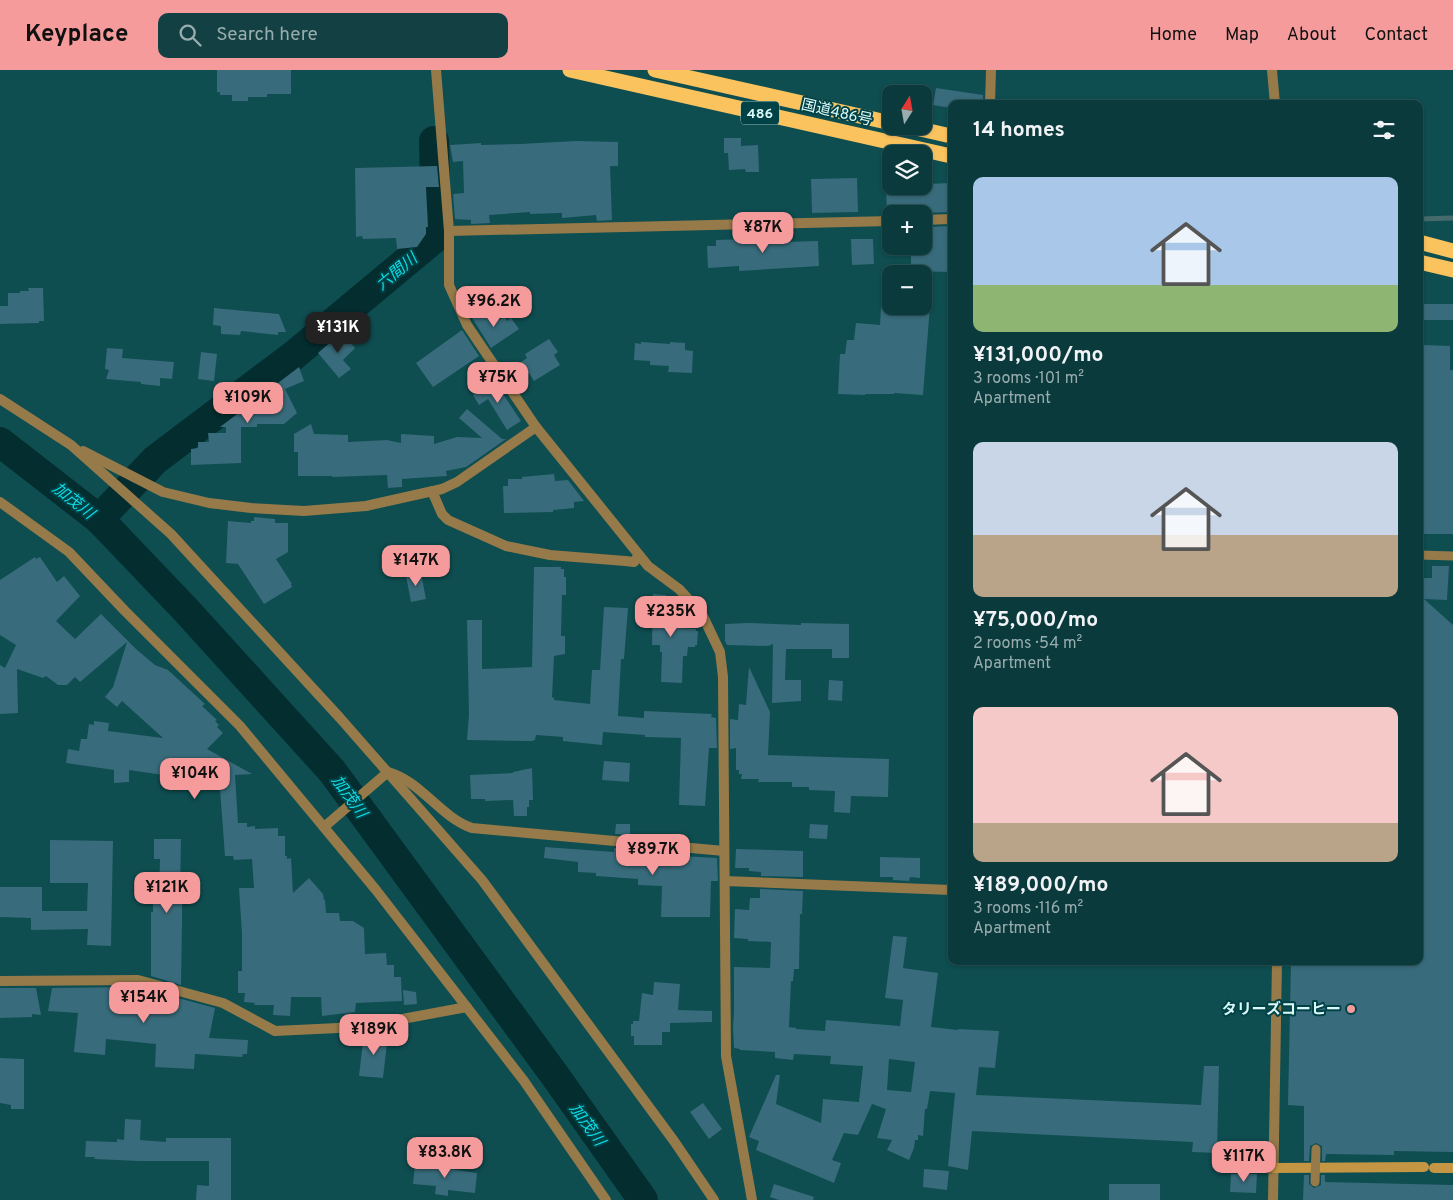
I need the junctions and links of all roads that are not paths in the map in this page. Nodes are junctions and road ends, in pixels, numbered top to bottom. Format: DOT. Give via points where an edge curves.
graph roads {
  1 [pos="436,70"];
  2 [pos="570,70"];
  3 [pos="655,70"];
  4 [pos="991,70"];
  5 [pos="1272,70"];
  6 [pos="990,100"];
  7 [pos="1275,100"];
  8 [pos="882,121"];
  9 [pos="932,132"];
  10 [pos="948,135"];
  11 [pos="948,155"];
  12 [pos="948,219"];
  13 [pos="882,220"];
  14 [pos="932,220"];
  15 [pos="449,231"];
  16 [pos="1423,243"];
  17 [pos="1453,251"];
  18 [pos="1423,263"];
  19 [pos="1453,270"];
  20 [pos="0,399"];
  21 [pos="536,427"];
  22 [pos="71,445"];
  23 [pos="432,491"];
  24 [pos="0,502"];
  25 [pos="639,555"];
  26 [pos="1423,555"];
  27 [pos="1453,556"];
  28 [pos="388,772"];
  29 [pos="324,827"];
  30 [pos="724,851"];
  31 [pos="724,881"];
  32 [pos="948,890"];
  33 [pos="1277,965"];
  34 [pos="0,981"];
  35 [pos="467,1007"];
  36 [pos="1316,1149"];
  37 [pos="1274,1168"];
  38 [pos="1453,1168"];
  39 [pos="1315,1182"];
  40 [pos="606,1200"];
  41 [pos="714,1200"];
  42 [pos="752,1200"];
  43 [pos="1273,1200"];
  1 -- 15 [label="street"];
  2 -- 11 [label="highway, 国道486号 / 486"];
  3 -- 8 [label="highway, 国道486号 / 486"];
  4 -- 6 [label="street"];
  5 -- 7 [label="street"];
  9 -- 10 [label="highway"];
  12 -- 14 [label="street"];
  13 -- 15 [label="street"];
  15 -- 21 [label="street" via="449,285 467,326"];
  16 -- 17 [label="highway"];
  18 -- 19 [label="highway"];
  20 -- 22 [label="street"];
  21 -- 23 [label="street" via="457,482"];
  21 -- 25 [label="street"];
  22 -- 23 [label="street" via="163,492 218,504 304,511 366,506"];
  22 -- 28 [label="street" via="171,534"];
  23 -- 25 [label="street" via="448,520 506,546 550,555 634,562"];
  24 -- 29 [label="street" via="69,552 240,726"];
  25 -- 30 [label="street" via="648,566 679,589 702,614 720,652 723,676"];
  26 -- 27 [label="lane"];
  28 -- 29 [label="street"];
  28 -- 30 [label="street" via="410,783 461,824 472,828"];
  28 -- 41 [label="street" via="482,880"];
  29 -- 35 [label="street"];
  30 -- 31 [label="street"];
  31 -- 32 [label="street"];
  31 -- 42 [label="street" via="726,1056"];
  33 -- 37 [label="street"];
  34 -- 35 [label="street" via="138,980 224,1003 275,1031 359,1026"];
  35 -- 40 [label="street" via="524,1081"];
  36 -- 39 [label="lane, bridge"];
  37 -- 38 [label="street"];
  37 -- 43 [label="street"];
}
